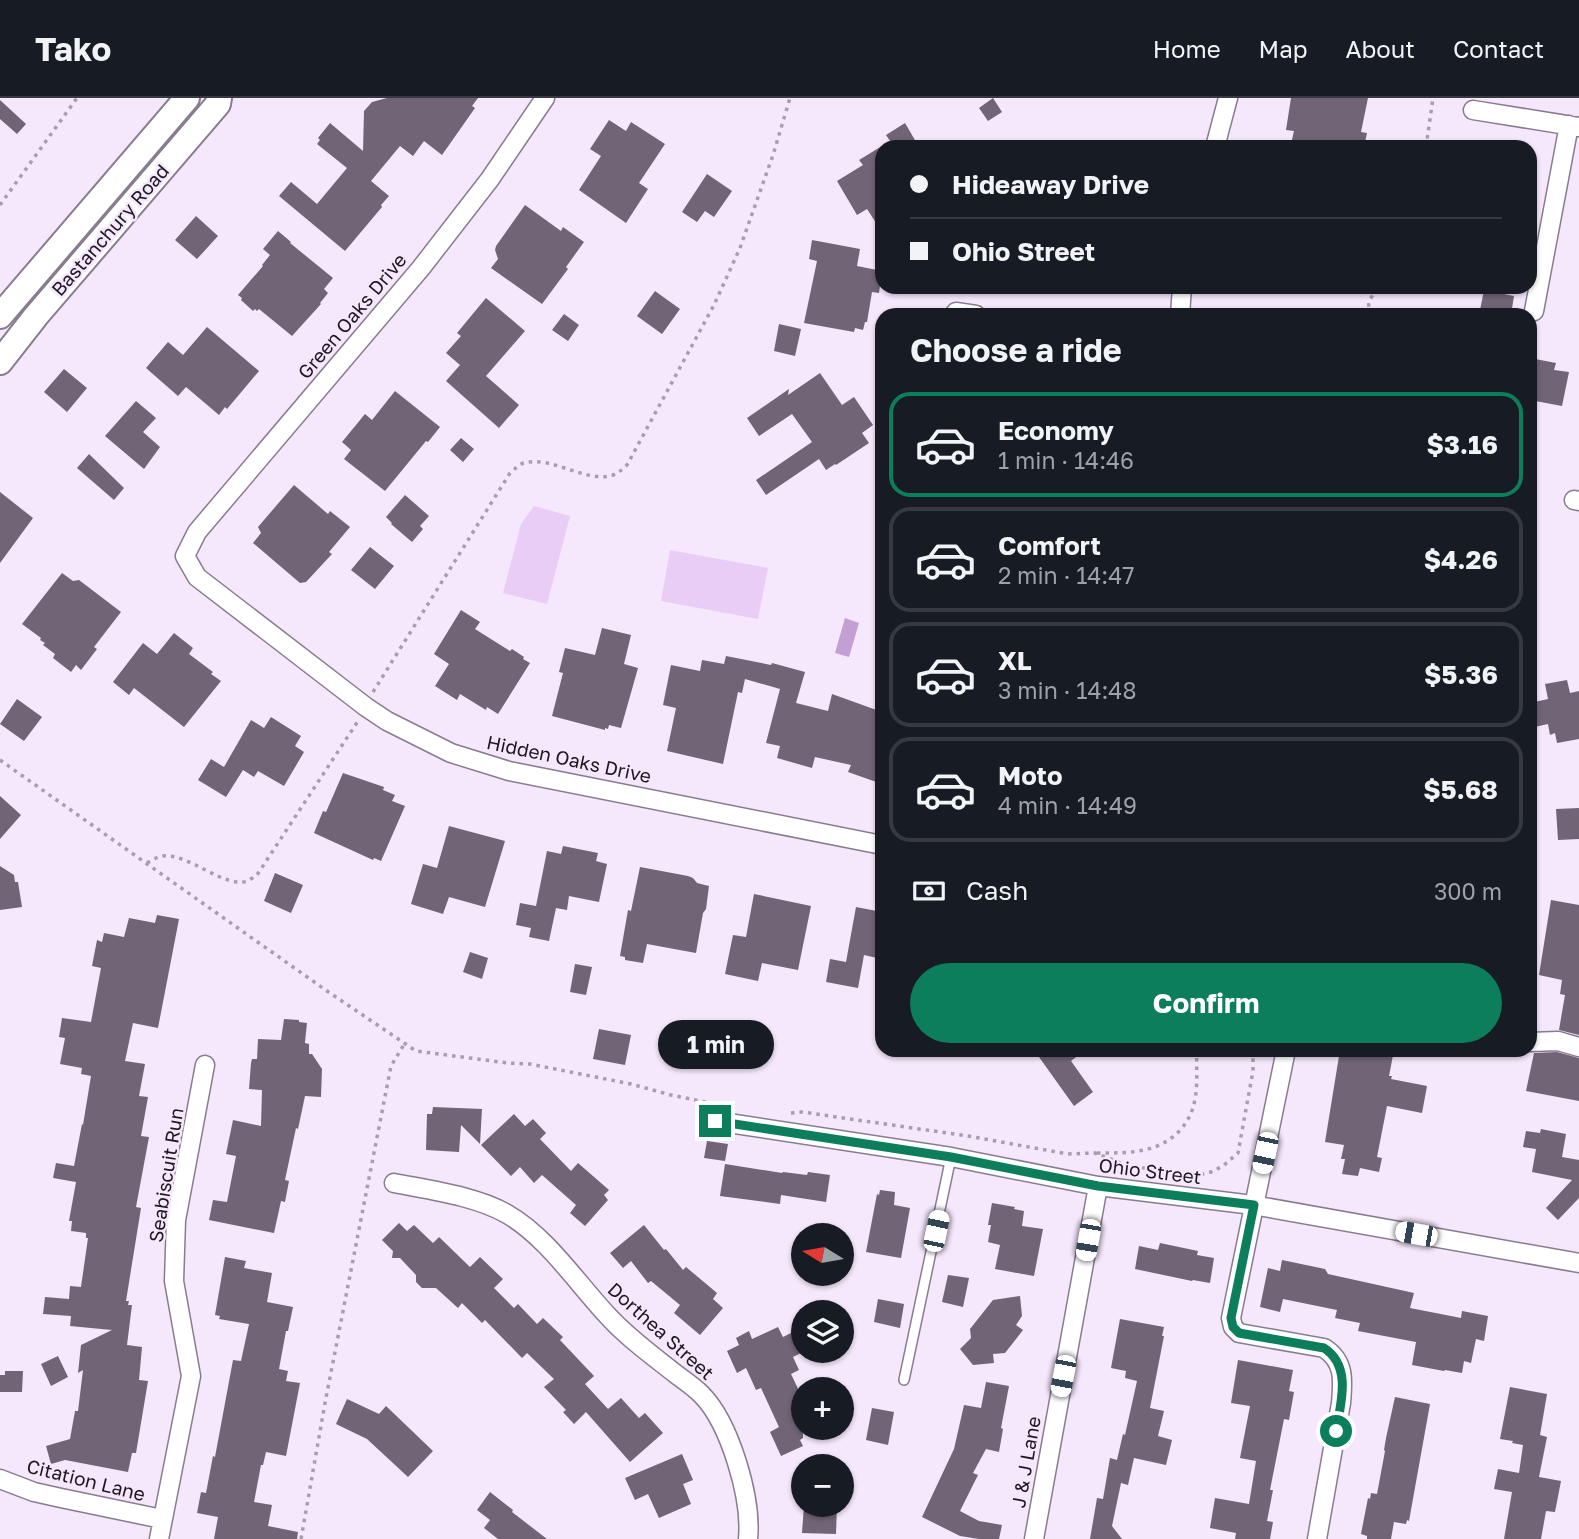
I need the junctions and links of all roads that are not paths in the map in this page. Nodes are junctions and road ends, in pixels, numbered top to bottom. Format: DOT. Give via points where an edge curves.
graph roads {
  1 [pos="187,98"];
  2 [pos="219,98"];
  3 [pos="545,98"];
  4 [pos="1228,98"];
  5 [pos="1473,110"];
  6 [pos="1574,126"];
  7 [pos="1217,140"];
  8 [pos="1535,308"];
  9 [pos="0,316"];
  10 [pos="0,362"];
  11 [pos="185,556"];
  12 [pos="875,844"];
  13 [pos="1537,1042"];
  14 [pos="1579,1046"];
  15 [pos="1285,1057"];
  16 [pos="205,1065"];
  17 [pos="717,1113"];
  18 [pos="951,1157"];
  19 [pos="394,1183"];
  20 [pos="1098,1186"];
  21 [pos="1254,1205"];
  22 [pos="1579,1263"];
  23 [pos="904,1380"];
  24 [pos="0,1479"];
  25 [pos="162,1519"];
  26 [pos="159,1539"];
  27 [pos="748,1539"];
  28 [pos="1034,1539"];
  29 [pos="1317,1539"];
  1 -- 9 [label="main road, Bastanchury Road"];
  2 -- 10 [label="main road, Bastanchury Road"];
  3 -- 11 [label="street, Green Oaks Drive" via="421,268 197,532"];
  4 -- 7 [label="street"];
  5 -- 6 [label="street"];
  6 -- 8 [label="street"];
  11 -- 12 [label="street, Hidden Oaks Drive" via="197,577 366,707 451,752 509,771"];
  13 -- 14 [label="street"];
  15 -- 21 [label="street"];
  16 -- 25 [label="street, Seabiscuit Run" via="176,1220 174,1281 191,1376"];
  17 -- 18 [label="street, Ohio Street"];
  18 -- 20 [label="street, Ohio Street"];
  18 -- 23 [label="lane"];
  19 -- 27 [label="street, Dorthea Street" via="487,1203 509,1215 535,1235 608,1317 702,1396 723,1426 733,1452 744,1489"];
  20 -- 21 [label="street, Ohio Street"];
  20 -- 28 [label="street, J & J Lane"];
  21 -- 22 [label="street, Ohio Street"];
  21 -- 29 [label="street" via="1233,1327 1239,1333 1324,1348 1341,1368 1341,1404"];
  24 -- 25 [label="street, Citation Lane" via="61,1499"];
  25 -- 26 [label="street, Seabiscuit Run"];
}
